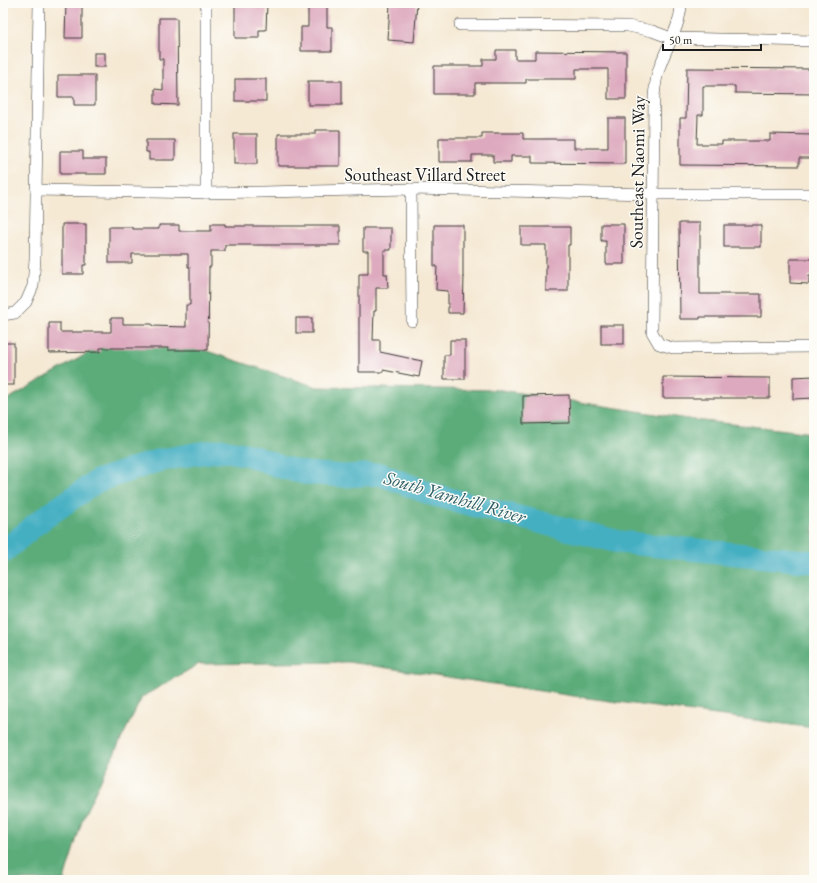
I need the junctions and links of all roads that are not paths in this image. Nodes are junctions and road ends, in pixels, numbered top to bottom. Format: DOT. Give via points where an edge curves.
graph roads {
  1 [pos="39,3"];
  2 [pos="206,3"];
  3 [pos="681,3"];
  4 [pos="460,25"];
  5 [pos="671,38"];
  6 [pos="814,41"];
  7 [pos="411,189"];
  8 [pos="36,190"];
  9 [pos="206,193"];
  10 [pos="654,194"];
  11 [pos="814,194"];
  12 [pos="3,315"];
  13 [pos="412,321"];
  14 [pos="814,347"];
  1 -- 8 [label="street"];
  2 -- 9 [label="street"];
  3 -- 5 [label="street, Southeast Naomi Way" via="677,25"];
  4 -- 5 [label="street" via="628,26"];
  5 -- 6 [label="street"];
  5 -- 10 [label="street, Southeast Naomi Way" via="659,70 654,96"];
  7 -- 9 [label="street, Southeast Villard Street"];
  7 -- 10 [label="street, Southeast Villard Street"];
  7 -- 13 [label="street"];
  8 -- 9 [label="street, Southeast Villard Street"];
  8 -- 12 [label="street" via="33,286 26,302 16,313"];
  10 -- 11 [label="street, Southeast Villard Street"];
  10 -- 14 [label="street, Southeast Naomi Way" via="652,332 659,344 673,348"];
}
